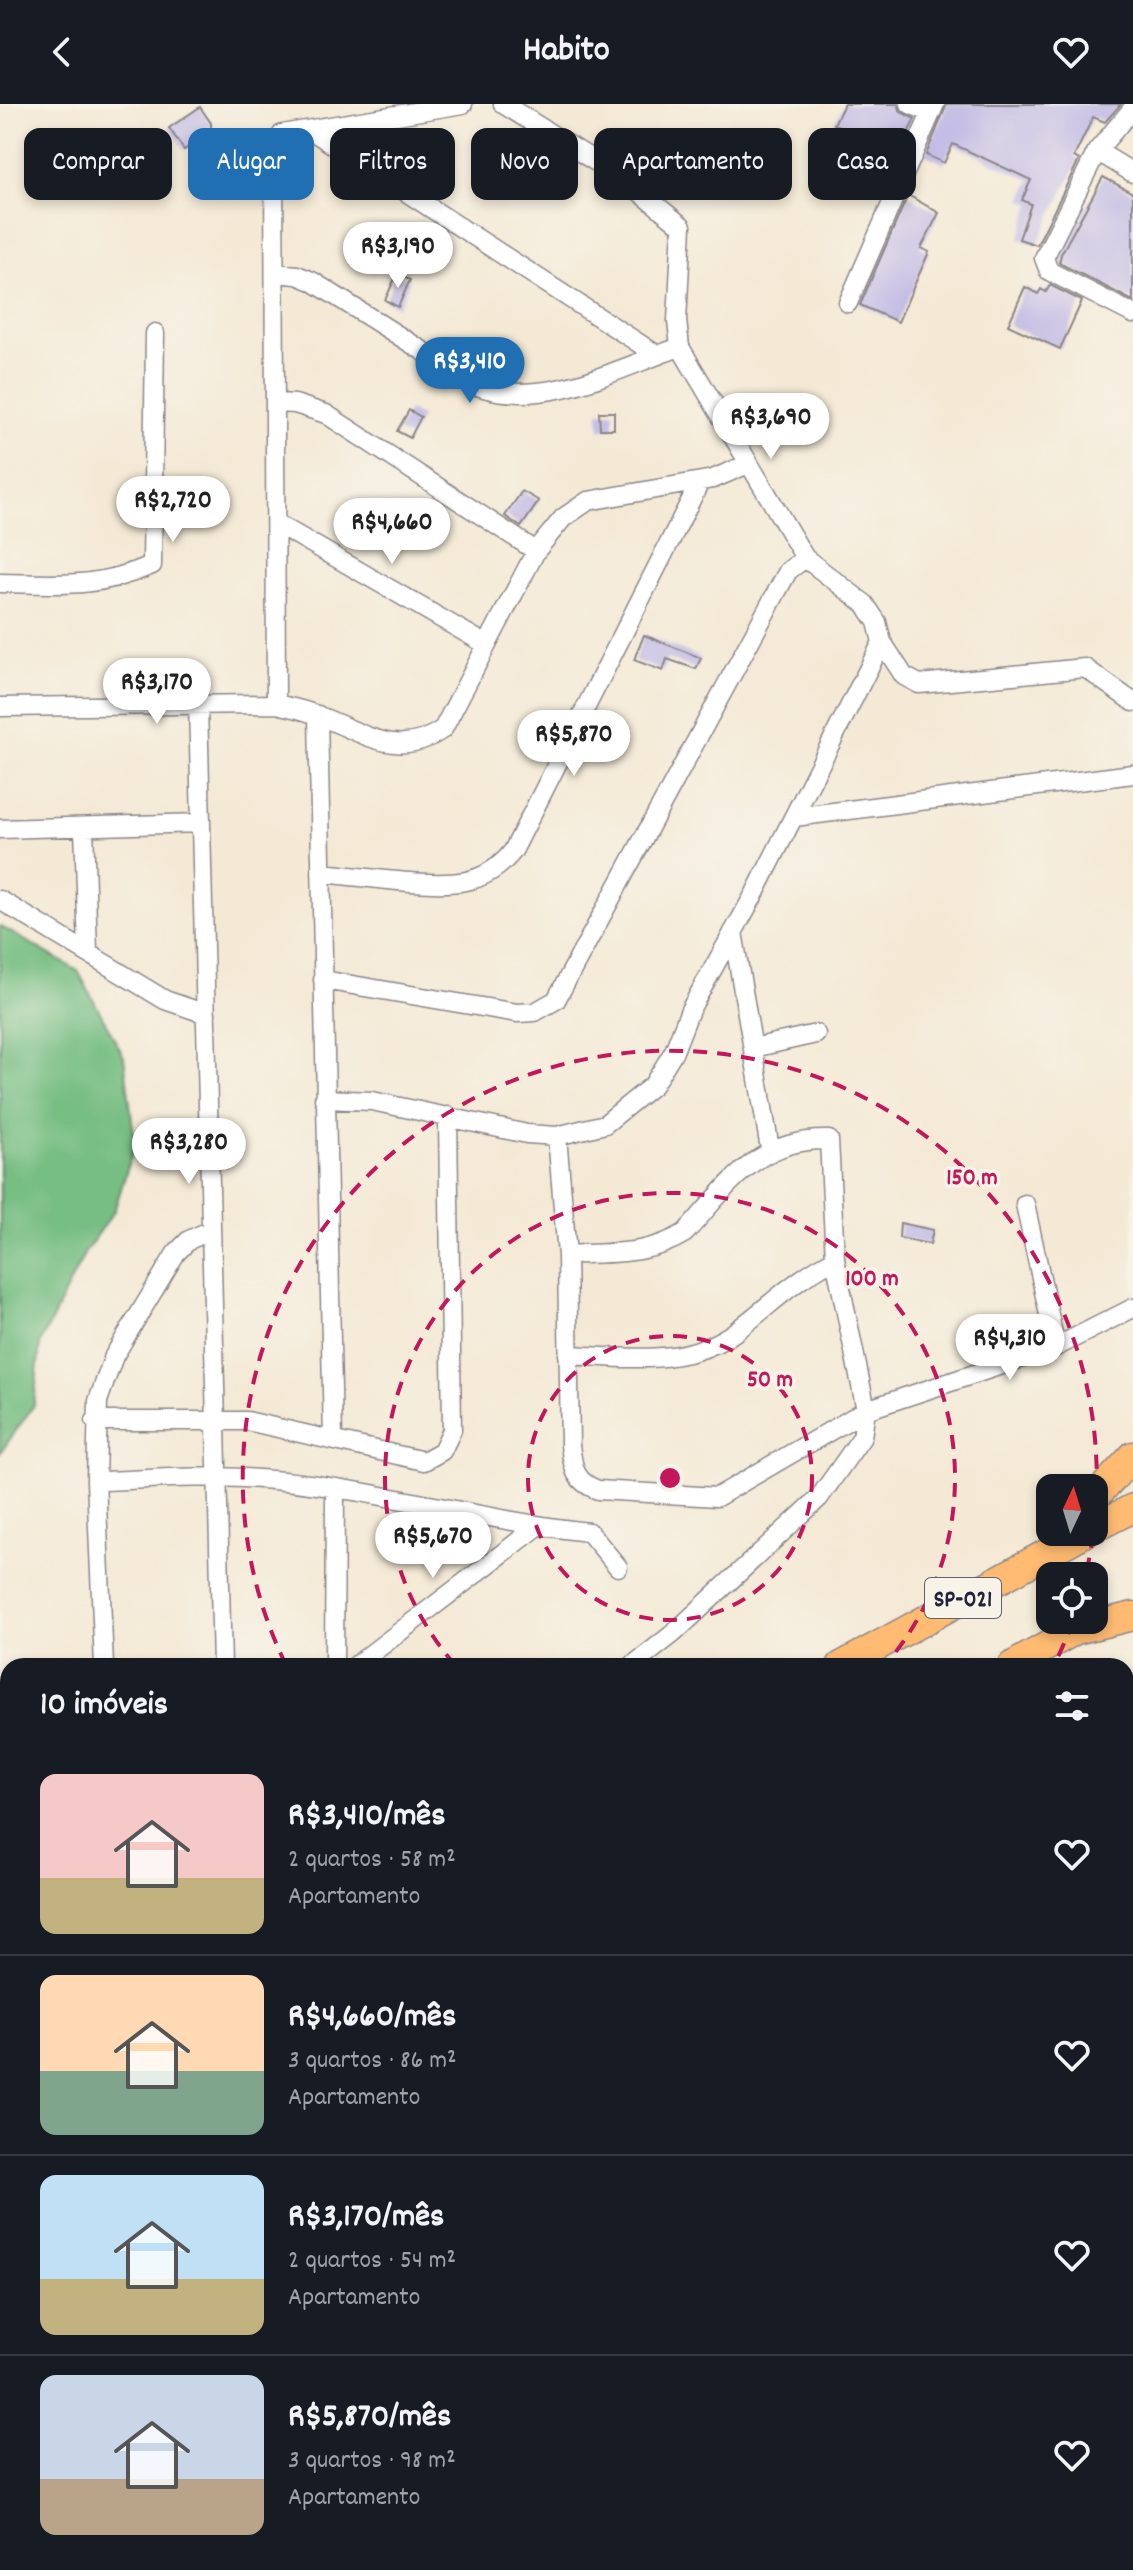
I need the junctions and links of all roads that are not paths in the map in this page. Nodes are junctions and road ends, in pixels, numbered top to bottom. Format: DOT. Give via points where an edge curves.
graph roads {
  1 [pos="463,104"];
  2 [pos="503,104"];
  3 [pos="910,104"];
  4 [pos="933,108"];
  5 [pos="1133,108"];
  6 [pos="314,131"];
  7 [pos="314,132"];
  8 [pos="1097,151"];
  9 [pos="1133,173"];
  10 [pos="274,200"];
  11 [pos="275,273"];
  12 [pos="848,303"];
  13 [pos="1133,314"];
  14 [pos="155,333"];
  15 [pos="680,347"];
  16 [pos="657,355"];
  17 [pos="277,403"];
  18 [pos="748,464"];
  19 [pos="700,482"];
  20 [pos="276,523"];
  21 [pos="536,551"];
  22 [pos="805,558"];
  23 [pos="0,583"];
  24 [pos="882,642"];
  25 [pos="487,645"];
  26 [pos="1133,702"];
  27 [pos="198,704"];
  28 [pos="276,704"];
  29 [pos="0,707"];
  30 [pos="318,715"];
  31 [pos="1133,774"];
  32 [pos="794,817"];
  33 [pos="201,823"];
  34 [pos="84,827"];
  35 [pos="0,829"];
  36 [pos="321,873"];
  37 [pos="0,900"];
  38 [pos="733,932"];
  39 [pos="88,953"];
  40 [pos="323,980"];
  41 [pos="206,1014"];
  42 [pos="816,1034"];
  43 [pos="753,1048"];
  44 [pos="324,1099"];
  45 [pos="448,1116"];
  46 [pos="557,1136"];
  47 [pos="770,1149"];
  48 [pos="1025,1204"];
  49 [pos="211,1230"];
  50 [pos="567,1255"];
  51 [pos="835,1259"];
  52 [pos="1133,1308"];
  53 [pos="1056,1347"];
  54 [pos="568,1355"];
  55 [pos="866,1410"];
  56 [pos="216,1420"];
  57 [pos="95,1421"];
  58 [pos="333,1439"];
  59 [pos="1133,1456"];
  60 [pos="217,1478"];
  61 [pos="96,1481"];
  62 [pos="1108,1483"];
  63 [pos="335,1490"];
  64 [pos="1133,1508"];
  65 [pos="1108,1521"];
  66 [pos="537,1527"];
  67 [pos="1048,1546"];
  68 [pos="1059,1546"];
  69 [pos="1036,1558"];
  70 [pos="618,1567"];
  71 [pos="1133,1598"];
  72 [pos="1108,1612"];
  73 [pos="1133,1616"];
  74 [pos="1108,1620"];
  75 [pos="1068,1634"];
  76 [pos="104,1658"];
  77 [pos="222,1658"];
  78 [pos="334,1658"];
  79 [pos="365,1658"];
  80 [pos="642,1658"];
  81 [pos="855,1658"];
  82 [pos="1026,1658"];
  1 -- 6 [label="street"];
  2 -- 15 [label="street" via="625,180 682,226"];
  3 -- 4 [label="street"];
  4 -- 12 [label="street"];
  5 -- 8 [label="street"];
  7 -- 16 [label="street"];
  8 -- 9 [label="street"];
  8 -- 13 [label="street" via="1044,254 1049,271"];
  10 -- 11 [label="street"];
  11 -- 16 [label="street" via="312,281 494,391 550,392"];
  11 -- 17 [label="street"];
  14 -- 23 [label="street" via="152,565 88,585"];
  15 -- 16 [label="street"];
  15 -- 18 [label="street"];
  17 -- 20 [label="street"];
  17 -- 21 [label="street" via="326,414"];
  18 -- 19 [label="street"];
  18 -- 22 [label="street"];
  19 -- 21 [label="street" via="588,501 563,518"];
  19 -- 36 [label="street" via="505,862 482,877 454,882"];
  20 -- 25 [label="street"];
  20 -- 28 [label="street"];
  21 -- 25 [label="street"];
  22 -- 24 [label="street" via="865,604"];
  22 -- 40 [label="street" via="788,571 556,1000 535,1012 517,1013"];
  24 -- 26 [label="street" via="904,676 919,684 1085,668"];
  24 -- 32 [label="street"];
  25 -- 30 [label="street" via="443,729 424,741 377,742"];
  27 -- 28 [label="street"];
  27 -- 29 [label="street"];
  27 -- 33 [label="street"];
  28 -- 30 [label="street"];
  30 -- 36 [label="street"];
  31 -- 32 [label="street"];
  32 -- 38 [label="street"];
  33 -- 34 [label="street"];
  33 -- 41 [label="street"];
  34 -- 35 [label="street"];
  34 -- 39 [label="street"];
  36 -- 40 [label="street"];
  37 -- 39 [label="street"];
  38 -- 43 [label="street"];
  38 -- 46 [label="street" via="653,1085 605,1124"];
  39 -- 41 [label="street" via="165,1000"];
  40 -- 44 [label="street"];
  41 -- 49 [label="street"];
  42 -- 43 [label="street"];
  43 -- 47 [label="street"];
  44 -- 45 [label="street" via="372,1101"];
  44 -- 58 [label="street"];
  45 -- 46 [label="street"];
  45 -- 58 [label="street" via="452,1430 442,1451 424,1461"];
  46 -- 50 [label="street"];
  47 -- 50 [label="street" via="671,1241 639,1252"];
  47 -- 51 [label="street" via="803,1139 829,1140"];
  48 -- 53 [label="street"];
  49 -- 56 [label="street"];
  49 -- 57 [label="street" via="176,1253 108,1369"];
  50 -- 54 [label="street"];
  51 -- 54 [label="street" via="705,1349 658,1359"];
  51 -- 55 [label="street"];
  52 -- 53 [label="street"];
  53 -- 55 [label="street"];
  54 -- 55 [label="street" via="575,1473 598,1490 717,1497"];
  55 -- 80 [label="street" via="862,1437 819,1498"];
  56 -- 57 [label="street"];
  56 -- 58 [label="street"];
  56 -- 60 [label="street"];
  57 -- 61 [label="street"];
  59 -- 62 [label="highway"];
  60 -- 61 [label="street"];
  60 -- 63 [label="street"];
  60 -- 77 [label="street"];
  61 -- 76 [label="street"];
  63 -- 66 [label="street"];
  63 -- 78 [label="street"];
  64 -- 65 [label="highway"];
  66 -- 70 [label="street" via="589,1532"];
  66 -- 79 [label="street"];
  67 -- 69 [label="highway"];
  68 -- 69 [label="highway, SP-021"];
  69 -- 81 [label="highway, SP-021"];
  71 -- 72 [label="highway"];
  73 -- 74 [label="highway"];
  75 -- 82 [label="highway"];
}
